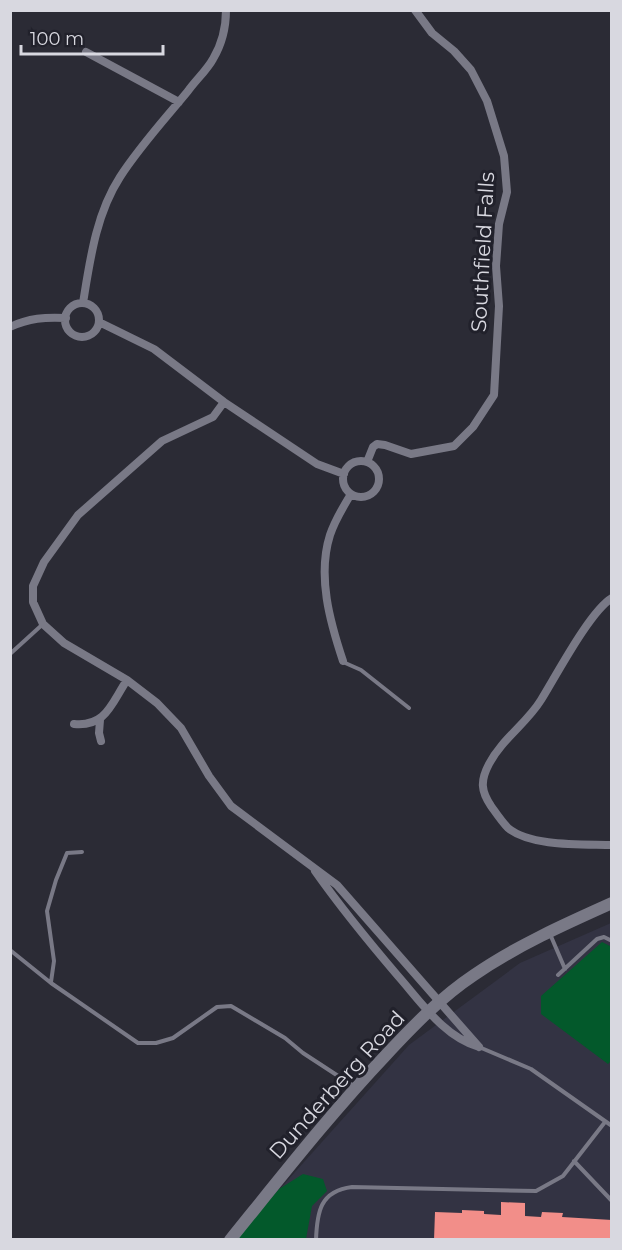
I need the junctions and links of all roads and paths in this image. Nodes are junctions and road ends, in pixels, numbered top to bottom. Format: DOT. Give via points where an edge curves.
graph roads {
  1 [pos="226,10"];
  2 [pos="415,10"];
  3 [pos="86,52"];
  4 [pos="179,102"];
  5 [pos="83,303"];
  6 [pos="66,318"];
  7 [pos="99,322"];
  8 [pos="10,327"];
  9 [pos="224,402"];
  10 [pos="367,462"];
  11 [pos="344,474"];
  12 [pos="351,494"];
  13 [pos="612,598"];
  14 [pos="43,624"];
  15 [pos="10,654"];
  16 [pos="343,662"];
  17 [pos="127,680"];
  18 [pos="409,708"];
  19 [pos="100,720"];
  20 [pos="74,724"];
  21 [pos="101,741"];
  22 [pos="612,845"];
  23 [pos="82,852"];
  24 [pos="311,866"];
  25 [pos="612,903"];
  26 [pos="354,904"];
  27 [pos="344,912"];
  28 [pos="549,933"];
  29 [pos="612,941"];
  30 [pos="10,950"];
  31 [pos="394,950"];
  32 [pos="383,958"];
  33 [pos="565,969"];
  34 [pos="558,975"];
  35 [pos="51,983"];
  36 [pos="439,1003"];
  37 [pos="429,1012"];
  38 [pos="479,1047"];
  39 [pos="355,1087"];
  40 [pos="605,1122"];
  41 [pos="612,1126"];
  42 [pos="574,1161"];
  43 [pos="612,1201"];
  44 [pos="230,1239"];
  45 [pos="316,1239"];
  1 -- 4 [label="street" via="222,39 213,60"];
  2 -- 10 [label="street, Southfield Falls" via="432,33 471,70 487,101 504,156 507,192 499,224 496,266 499,306 494,395 454,446 411,454 377,444"];
  3 -- 4 [label="street"];
  4 -- 5 [label="street" via="131,161 104,208"];
  5 -- 6 [label="street" via="72,307"];
  5 -- 7 [label="street" via="95,309"];
  6 -- 7 [label="street" via="69,330 80,337 93,333"];
  6 -- 8 [label="street" via="24,320"];
  7 -- 9 [label="street" via="154,349"];
  9 -- 11 [label="street" via="317,464"];
  9 -- 14 [label="street" via="213,417 162,441 78,515 44,562 33,586 33,602"];
  10 -- 11 [label="street" via="353,463"];
  10 -- 12 [label="street" via="378,472 378,487 366,496"];
  11 -- 12 [label="street"];
  12 -- 16 [label="street" via="331,532 326,561 326,597"];
  13 -- 22 [label="street" via="596,613 539,704 495,754 483,780 483,794 508,828 519,834 543,841"];
  14 -- 15 [label="lane"];
  14 -- 17 [label="street" via="64,643"];
  16 -- 18 [label="lane" via="361,670"];
  17 -- 19 [label="street"];
  17 -- 24 [label="street" via="181,728 231,806"];
  19 -- 20 [label="street"];
  19 -- 21 [label="street"];
  23 -- 35 [label="lane" via="67,853 47,912 54,961"];
  24 -- 26 [label="street"];
  24 -- 27 [label="street"];
  25 -- 28 [label="street, Dunderberg Road"];
  26 -- 27 [label="street"];
  26 -- 31 [label="street"];
  27 -- 32 [label="street"];
  28 -- 33 [label="lane"];
  28 -- 36 [label="street, Dunderberg Road" via="483,969"];
  29 -- 33 [label="lane" via="597,939"];
  30 -- 35 [label="lane"];
  31 -- 32 [label="street"];
  31 -- 36 [label="street"];
  32 -- 37 [label="street"];
  33 -- 34 [label="lane"];
  35 -- 39 [label="lane" via="138,1043 173,1038 217,1007 231,1006"];
  36 -- 37 [label="street, Dunderberg Road"];
  36 -- 38 [label="street"];
  37 -- 38 [label="street" via="466,1043"];
  37 -- 39 [label="street, Dunderberg Road"];
  38 -- 40 [label="lane" via="531,1069"];
  39 -- 44 [label="street, Dunderberg Road"];
  40 -- 41 [label="lane"];
  40 -- 42 [label="lane"];
  42 -- 43 [label="lane"];
  42 -- 45 [label="lane" via="563,1176 536,1191 341,1189 321,1206"];
}
